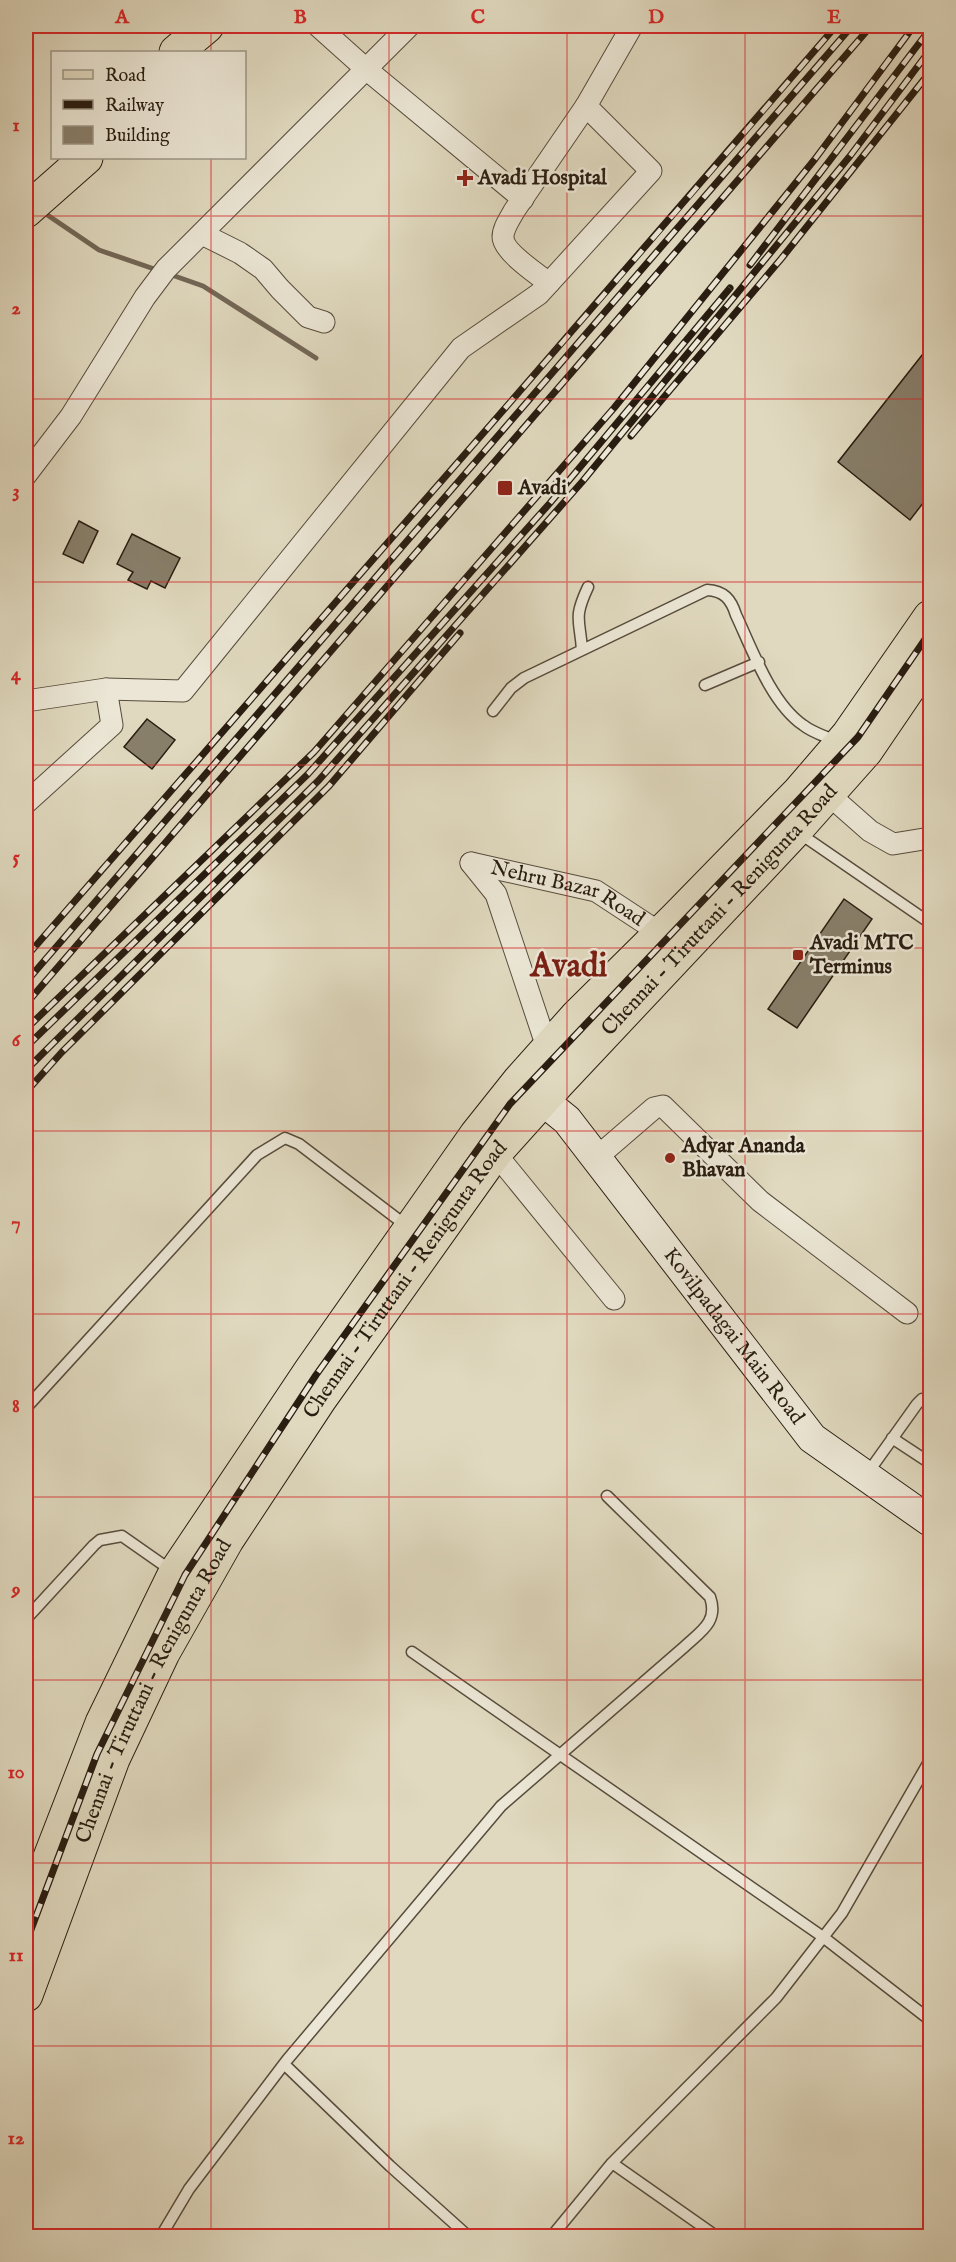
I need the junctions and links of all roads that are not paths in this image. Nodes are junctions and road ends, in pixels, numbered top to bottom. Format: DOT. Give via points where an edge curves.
graph roads {
  1 [pos="207,26"];
  2 [pos="234,26"];
  3 [pos="318,26"];
  4 [pos="410,26"];
  5 [pos="632,26"];
  6 [pos="177,51"];
  7 [pos="205,51"];
  8 [pos="366,69"];
  9 [pos="586,106"];
  10 [pos="55,159"];
  11 [pos="85,159"];
  12 [pos="26,184"];
  13 [pos="523,199"];
  14 [pos="26,211"];
  15 [pos="202,234"];
  16 [pos="549,283"];
  17 [pos="324,322"];
  18 [pos="26,475"];
  19 [pos="588,587"];
  20 [pos="930,617"];
  21 [pos="582,650"];
  22 [pos="930,657"];
  23 [pos="759,662"];
  24 [pos="705,685"];
  25 [pos="106,689"];
  26 [pos="26,701"];
  27 [pos="493,711"];
  28 [pos="842,743"];
  29 [pos="828,794"];
  30 [pos="26,803"];
  31 [pos="786,823"];
  32 [pos="930,838"];
  33 [pos="930,923"];
  34 [pos="660,933"];
  35 [pos="547,1047"];
  36 [pos="543,1100"];
  37 [pos="485,1144"];
  38 [pos="596,1158"];
  39 [pos="420,1236"];
  40 [pos="614,1299"];
  41 [pos="907,1313"];
  42 [pos="930,1401"];
  43 [pos="26,1408"];
  44 [pos="892,1438"];
  45 [pos="930,1463"];
  46 [pos="866,1475"];
  47 [pos="607,1496"];
  48 [pos="930,1521"];
  49 [pos="175,1573"];
  50 [pos="26,1619"];
  51 [pos="412,1652"];
  52 [pos="560,1754"];
  53 [pos="930,1760"];
  54 [pos="70,1839"];
  55 [pos="26,1919"];
  56 [pos="823,1937"];
  57 [pos="26,1995"];
  58 [pos="930,2020"];
  59 [pos="284,2064"];
  60 [pos="612,2163"];
  61 [pos="161,2236"];
  62 [pos="468,2236"];
  63 [pos="552,2236"];
  64 [pos="716,2236"];
  1 -- 6 [label="main road"];
  2 -- 7 [label="main road"];
  3 -- 8 [label="street"];
  4 -- 8 [label="street"];
  5 -- 9 [label="street"];
  8 -- 13 [label="street"];
  8 -- 15 [label="street"];
  9 -- 13 [label="street"];
  9 -- 16 [label="street" via="651,171"];
  10 -- 12 [label="main road"];
  11 -- 14 [label="main road"];
  13 -- 16 [label="street" via="503,238 530,269"];
  15 -- 17 [label="street" via="263,269 308,317"];
  15 -- 18 [label="street" via="166,269 72,416"];
  16 -- 25 [label="street" via="461,348 183,691"];
  19 -- 21 [label="lane" via="578,608"];
  20 -- 28 [label="main road, Chennai - Tiruttani - Renigunta Road"];
  21 -- 23 [label="lane" via="707,590 728,598"];
  21 -- 27 [label="lane" via="524,678"];
  22 -- 29 [label="main road, Chennai - Tiruttani - Renigunta Road" via="866,751"];
  23 -- 24 [label="lane"];
  23 -- 28 [label="lane" via="790,714 816,734"];
  25 -- 26 [label="street"];
  25 -- 30 [label="street" via="112,725"];
  28 -- 31 [label="main road, Chennai - Tiruttani - Renigunta Road"];
  29 -- 31 [label="main road, Chennai - Tiruttani - Renigunta Road"];
  29 -- 32 [label="street" via="870,831 893,844"];
  31 -- 33 [label="lane"];
  31 -- 34 [label="main road, Chennai - Tiruttani - Renigunta Road"];
  31 -- 36 [label="main road, Chennai - Tiruttani - Renigunta Road"];
  34 -- 35 [label="main road, Chennai - Tiruttani - Renigunta Road"];
  34 -- 35 [label="street, Nehru Bazar Road" via="596,891 471,862 496,894"];
  35 -- 36 [label="main road, Chennai - Tiruttani - Renigunta Road"];
  36 -- 37 [label="main road, Chennai - Tiruttani - Renigunta Road"];
  36 -- 38 [label="main road, Kovilpadagai Main Road"];
  37 -- 39 [label="main road, Chennai - Tiruttani - Renigunta Road"];
  37 -- 40 [label="street"];
  38 -- 41 [label="street" via="654,1108 663,1106 760,1201"];
  38 -- 46 [label="main road, Kovilpadagai Main Road" via="812,1438"];
  39 -- 43 [label="lane" via="299,1144 285,1138 257,1155"];
  39 -- 49 [label="main road, Chennai - Tiruttani - Renigunta Road" via="310,1370"];
  39 -- 54 [label="main road, Chennai - Tiruttani - Renigunta Road" via="227,1540 162,1653 113,1759"];
  42 -- 44 [label="lane" via="922,1399"];
  44 -- 45 [label="lane"];
  44 -- 46 [label="lane"];
  46 -- 48 [label="main road, Kovilpadagai Main Road"];
  47 -- 52 [label="lane" via="710,1597 714,1609 710,1621 683,1648"];
  49 -- 50 [label="lane" via="122,1536 100,1540"];
  49 -- 54 [label="main road, Chennai - Tiruttani - Renigunta Road" via="102,1723"];
  51 -- 52 [label="lane"];
  52 -- 56 [label="lane"];
  52 -- 59 [label="lane" via="501,1806"];
  53 -- 56 [label="lane" via="842,1913"];
  54 -- 55 [label="main road, Chennai - Tiruttani - Renigunta Road"];
  54 -- 57 [label="main road, Chennai - Tiruttani - Renigunta Road"];
  56 -- 58 [label="lane"];
  56 -- 60 [label="lane" via="776,1998"];
  59 -- 61 [label="lane" via="189,2189"];
  59 -- 62 [label="lane"];
  60 -- 63 [label="lane"];
  60 -- 64 [label="lane"];
}
